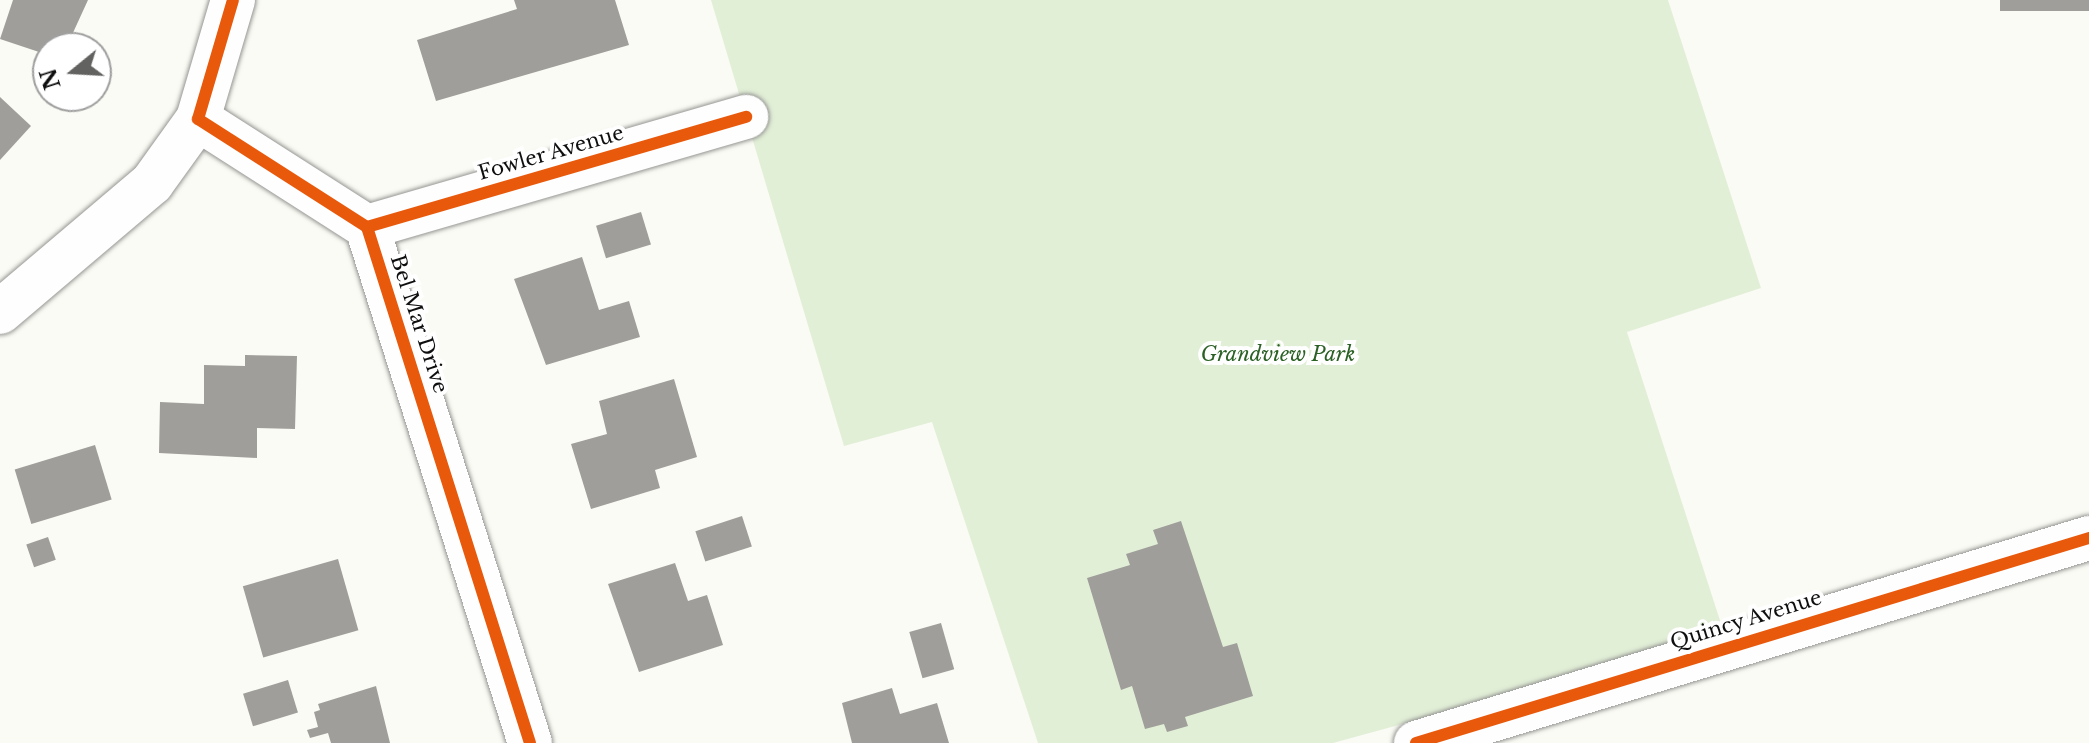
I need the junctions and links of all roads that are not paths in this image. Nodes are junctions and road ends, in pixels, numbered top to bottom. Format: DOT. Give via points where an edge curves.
graph roads {
  1 [pos="233,0"];
  2 [pos="746,117"];
  3 [pos="198,119"];
  4 [pos="367,227"];
  5 [pos="0,312"];
  6 [pos="2089,538"];
  7 [pos="530,743"];
  8 [pos="1416,743"];
  1 -- 3 [label="street"];
  2 -- 4 [label="street, Fowler Avenue"];
  3 -- 4 [label="street"];
  3 -- 5 [label="street" via="152,183"];
  4 -- 7 [label="street, Bel Mar Drive"];
  6 -- 8 [label="street, Quincy Avenue"];
}
